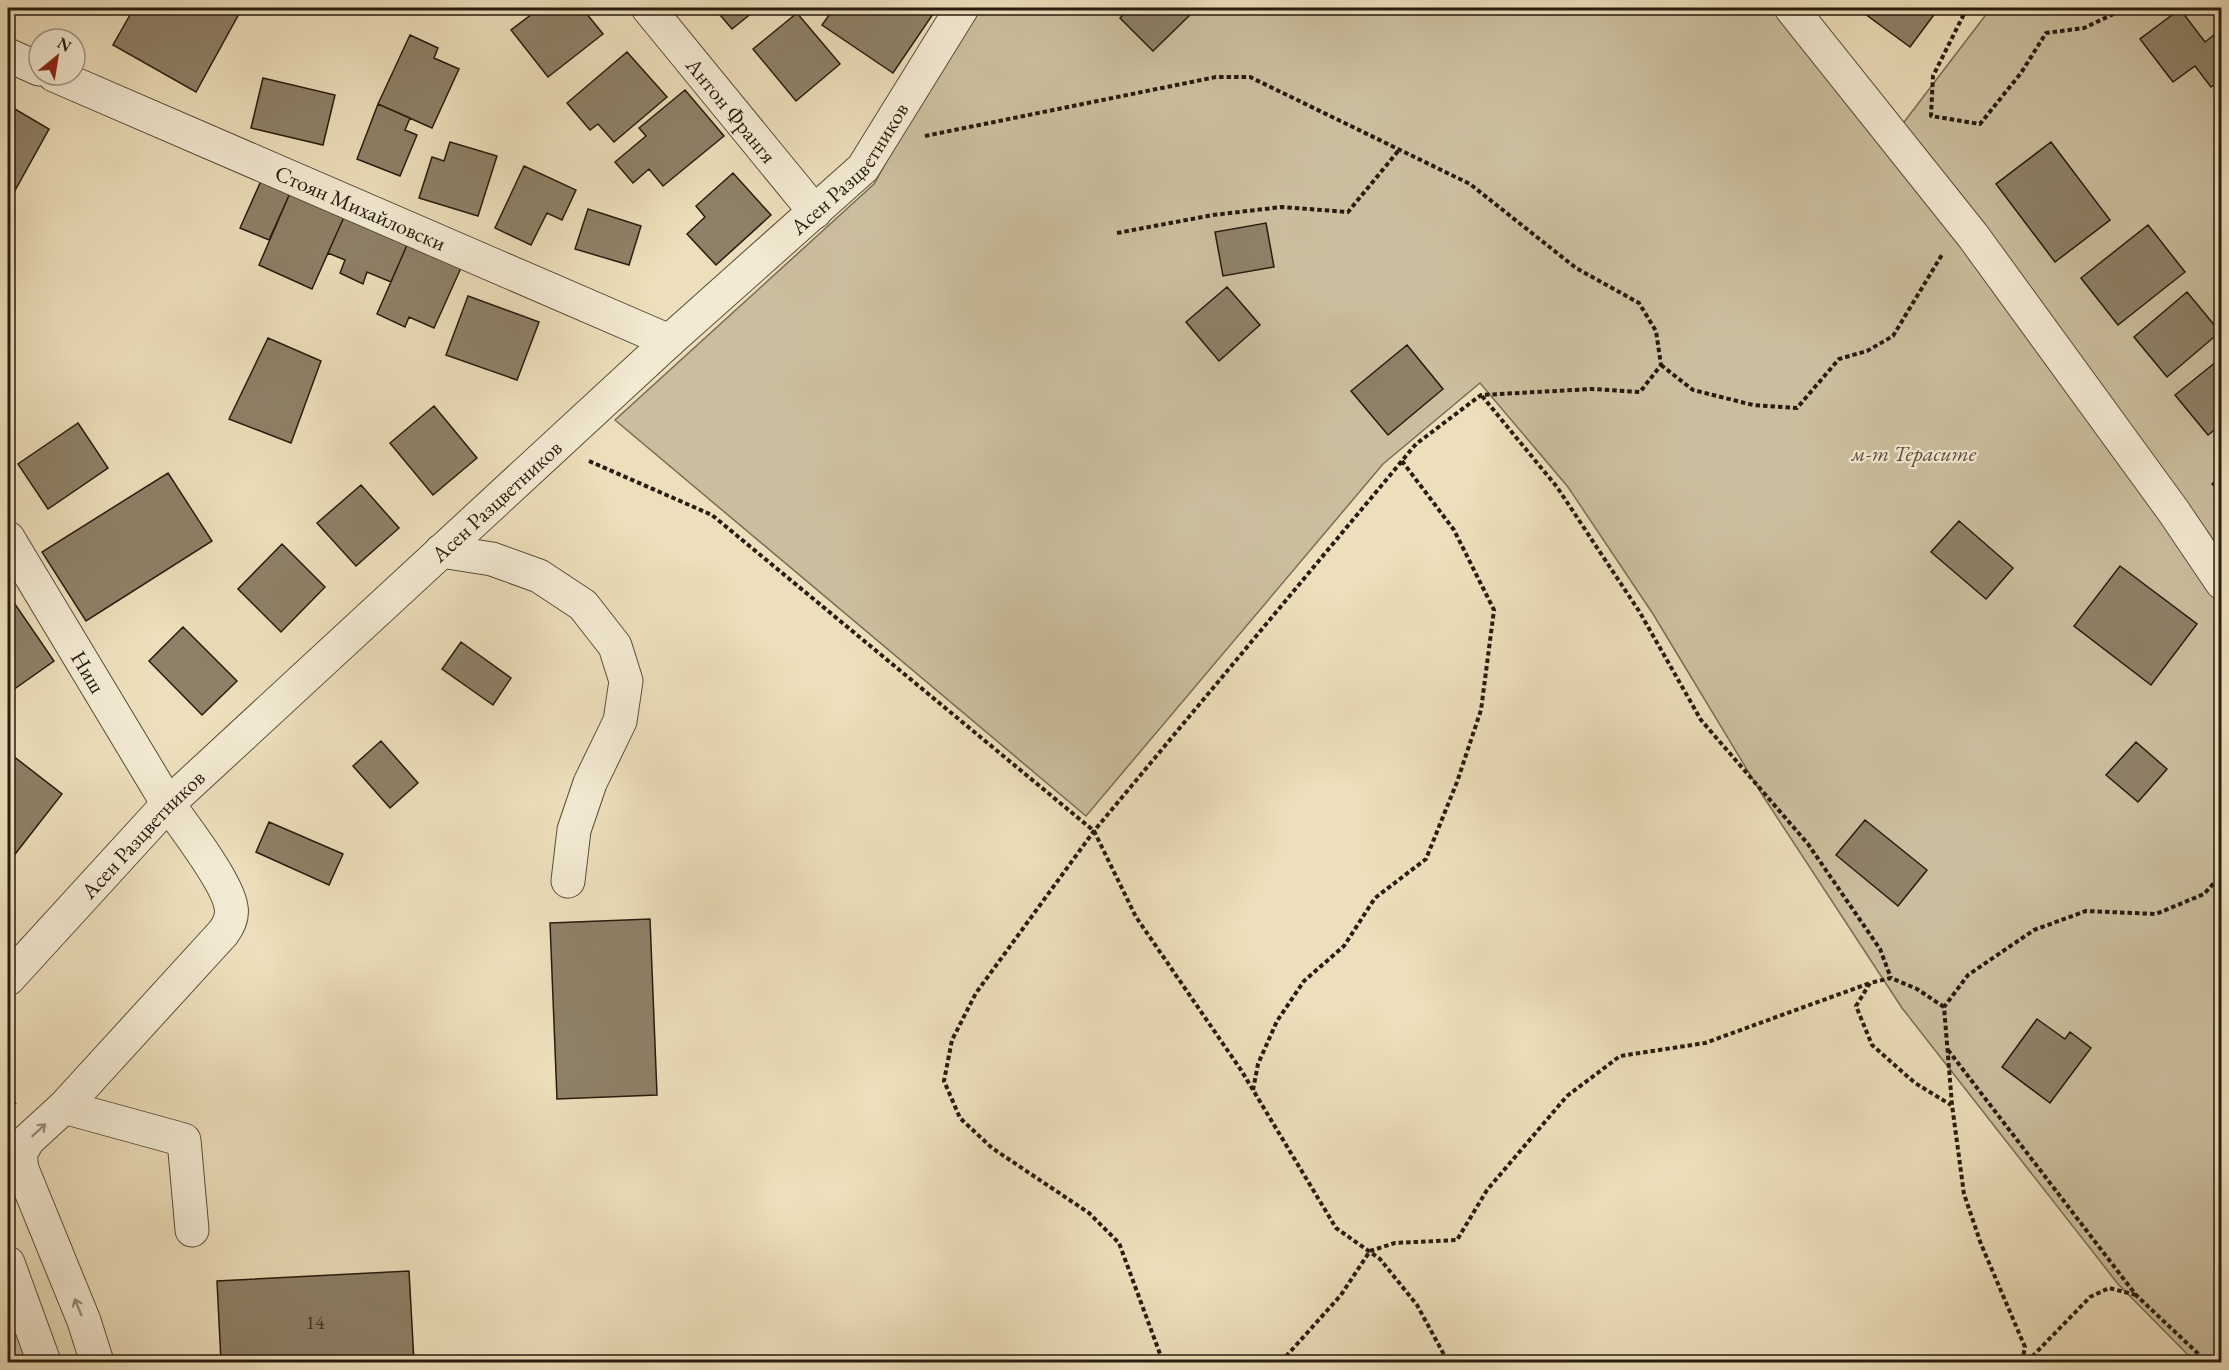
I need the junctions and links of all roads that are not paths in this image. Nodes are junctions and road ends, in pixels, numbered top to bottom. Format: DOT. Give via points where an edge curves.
graph roads {
  1 [pos="648,8"];
  2 [pos="962,8"];
  3 [pos="1791,8"];
  4 [pos="8,55"];
  5 [pos="27,64"];
  6 [pos="82,87"];
  7 [pos="815,212"];
  8 [pos="669,341"];
  9 [pos="8,538"];
  10 [pos="441,551"];
  11 [pos="2222,583"];
  12 [pos="168,804"];
  13 [pos="568,881"];
  14 [pos="8,979"];
  15 [pos="64,1107"];
  16 [pos="192,1230"];
  17 [pos="8,1263"];
  18 [pos="44,1362"];
  19 [pos="97,1362"];
  1 -- 7 [label="street, Антон Франгя"];
  2 -- 7 [label="street, Асен Разцветников" via="862,168"];
  3 -- 11 [label="street" via="1973,236"];
  4 -- 5 [label="street"];
  6 -- 8 [label="street, Стоян Михайловски"];
  7 -- 8 [label="street, Асен Разцветников"];
  8 -- 10 [label="street, Асен Разцветников"];
  9 -- 12 [label="street, Ниш"];
  10 -- 12 [label="street, Асен Разцветников"];
  10 -- 13 [label="street" via="492,559 539,576 583,605 615,646 626,681 620,721 590,783 574,830"];
  12 -- 14 [label="street, Асен Разцветников"];
  12 -- 15 [label="street, Ниш" via="229,898 231,917 223,933"];
  15 -- 16 [label="street" via="184,1140"];
  19 -- 15 [label="street, Ниш, one-way" via="20,1161 28,1140"];
  17 -- 18 [label="street"];
}
